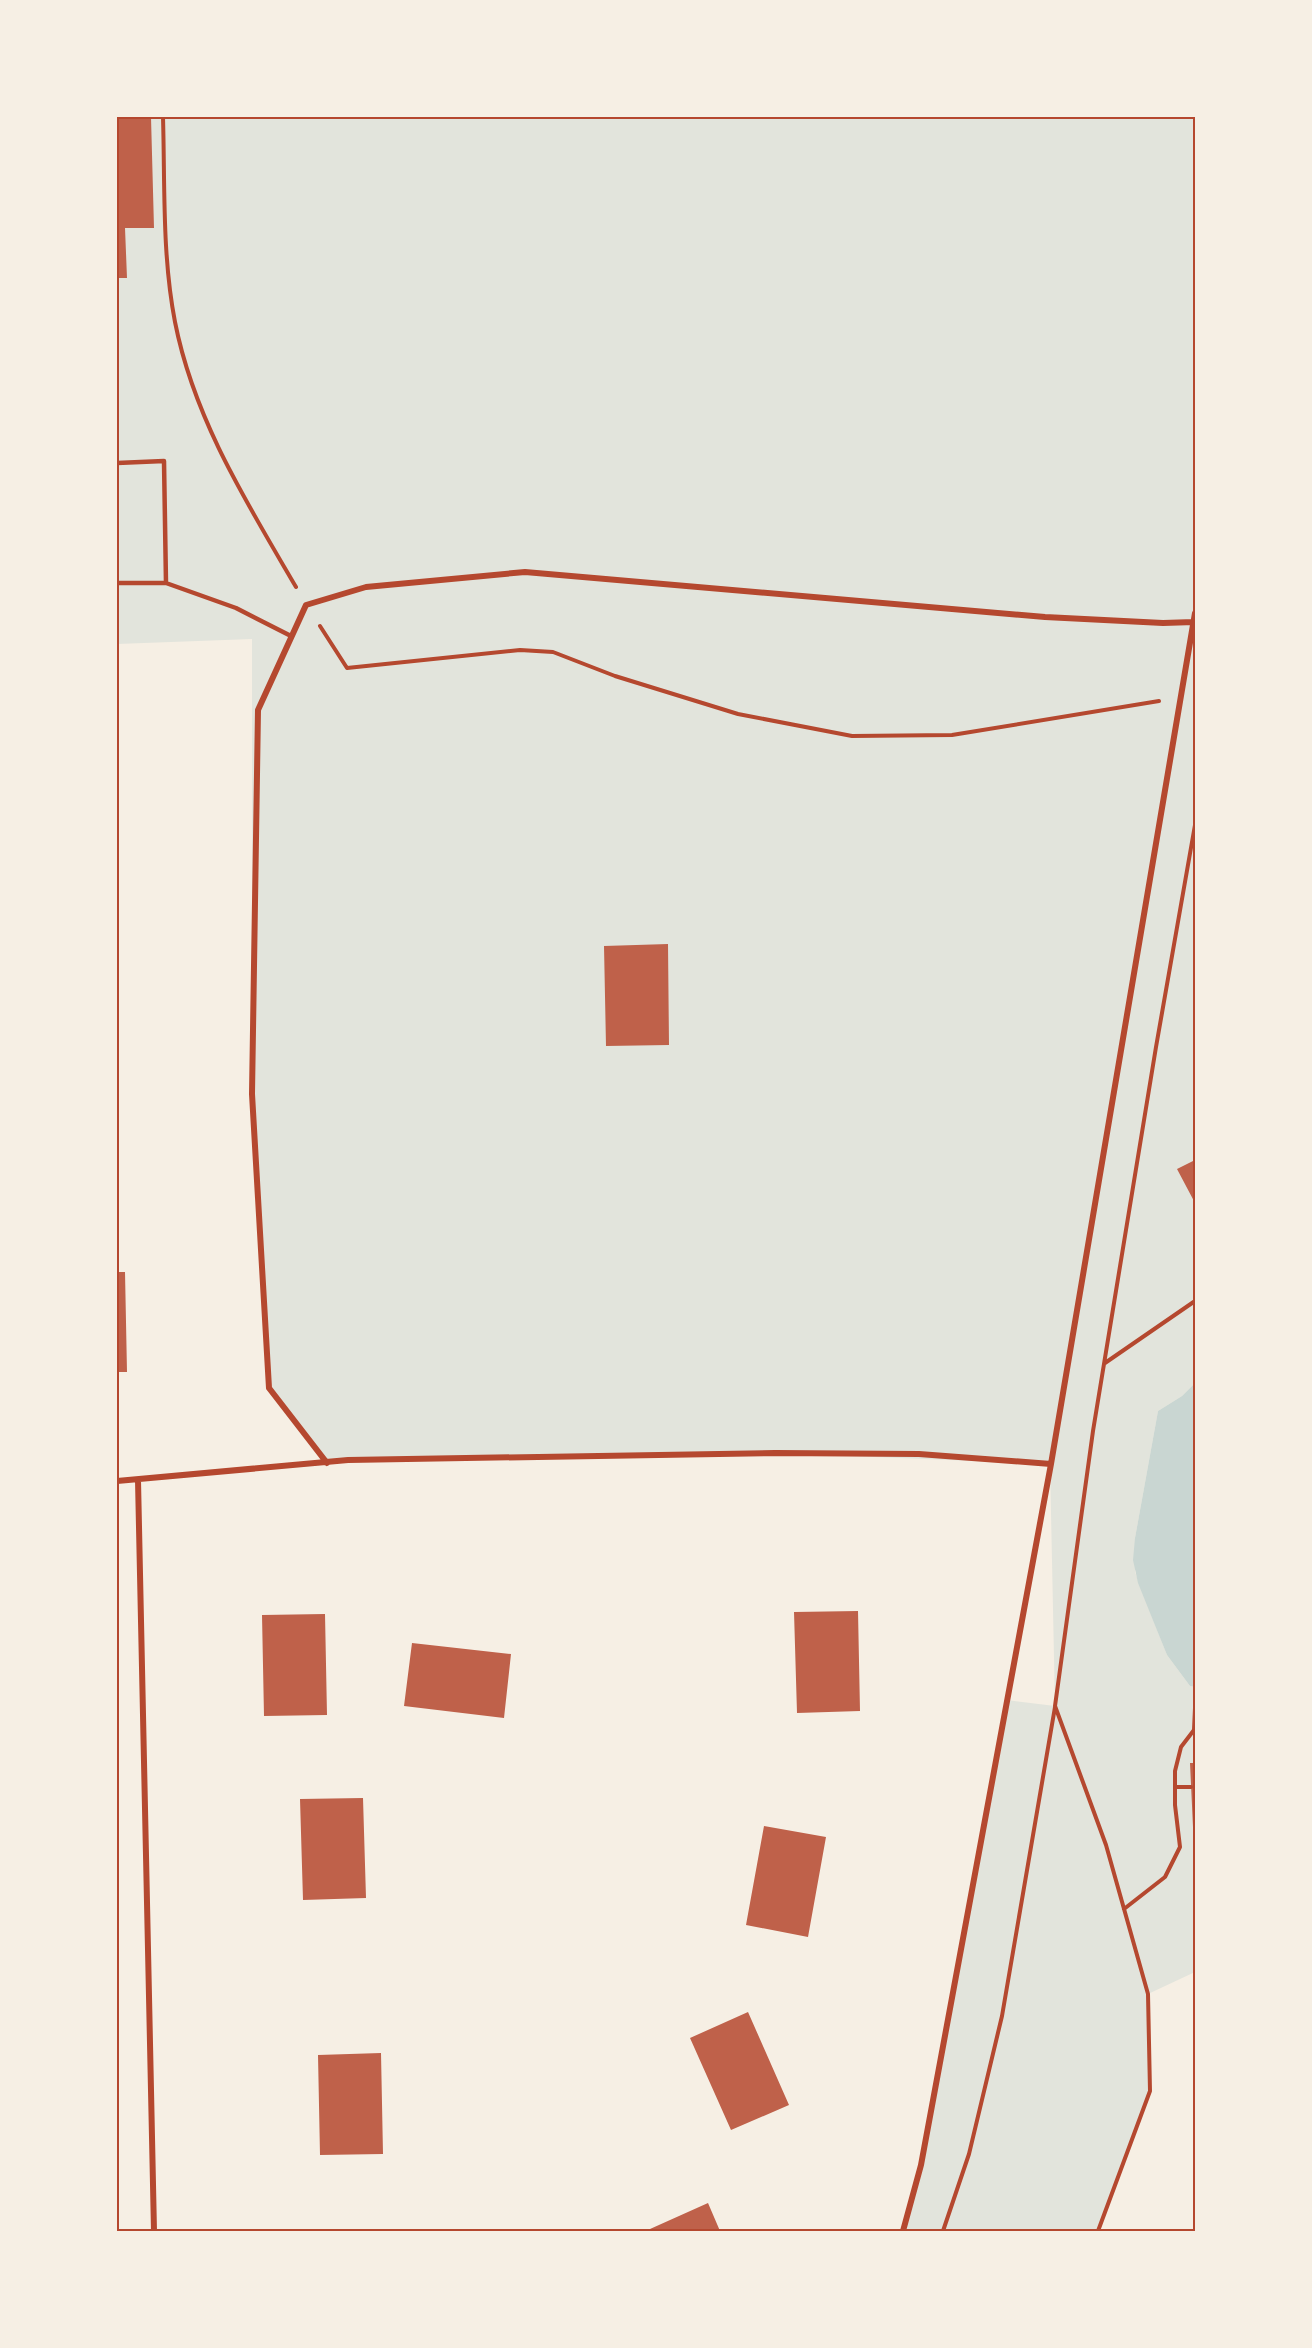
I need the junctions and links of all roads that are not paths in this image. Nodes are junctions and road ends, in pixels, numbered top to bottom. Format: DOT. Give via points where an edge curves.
graph roads {
  1 [pos="117,463"];
  2 [pos="117,583"];
  3 [pos="166,583"];
  4 [pos="1195,613"];
  5 [pos="1194,622"];
  6 [pos="291,636"];
  7 [pos="327,1463"];
  8 [pos="1051,1464"];
  9 [pos="138,1480"];
  10 [pos="117,1481"];
  11 [pos="154,2231"];
  12 [pos="903,2231"];
  1 -- 3 [label="lane" via="164,461"];
  2 -- 3 [label="lane"];
  3 -- 6 [label="lane" via="236,608"];
  4 -- 5 [label="street"];
  5 -- 6 [label="street" via="1045,617 525,572 366,587 306,605"];
  5 -- 8 [label="street"];
  6 -- 7 [label="street" via="258,710 252,1094 269,1388"];
  7 -- 8 [label="street" via="831,1452"];
  7 -- 9 [label="street"];
  8 -- 12 [label="street" via="921,2165"];
  9 -- 10 [label="street"];
  9 -- 11 [label="street"];
}
